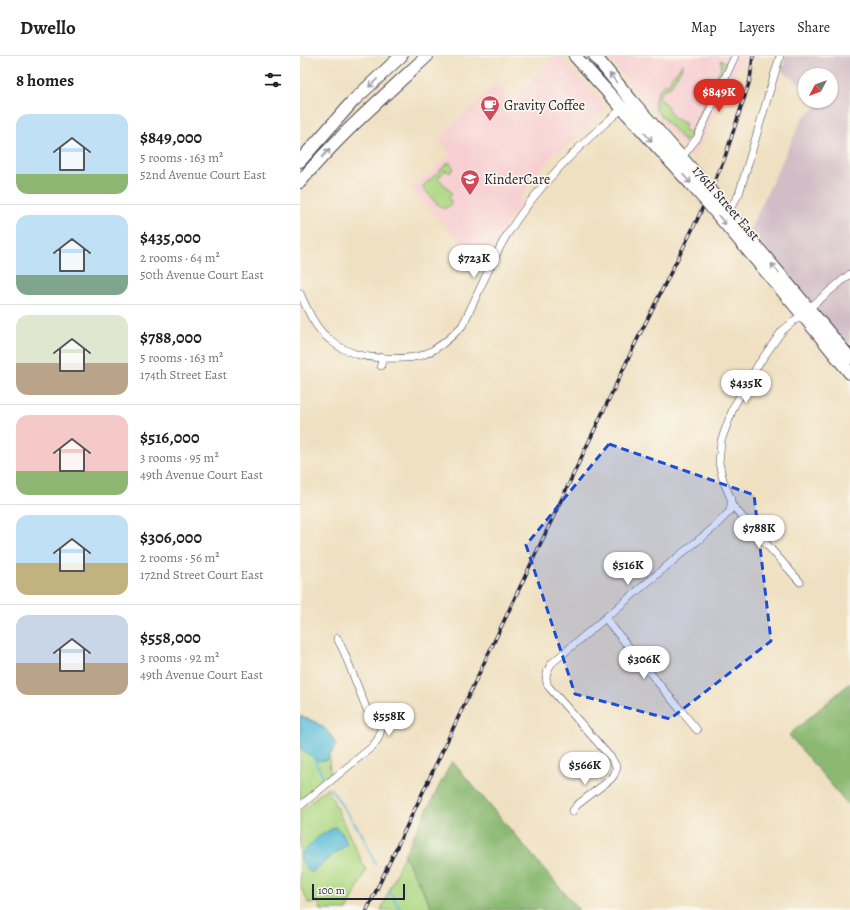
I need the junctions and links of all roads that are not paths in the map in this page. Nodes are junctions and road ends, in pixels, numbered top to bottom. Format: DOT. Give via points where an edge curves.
graph roads {
  1 [pos="401,56"];
  2 [pos="427,56"];
  3 [pos="575,56"];
  4 [pos="595,56"];
  5 [pos="734,56"];
  6 [pos="780,56"];
  7 [pos="631,100"];
  8 [pos="622,108"];
  9 [pos="682,157"];
  10 [pos="300,161"];
  11 [pos="300,182"];
  12 [pos="700,187"];
  13 [pos="714,203"];
  14 [pos="728,212"];
  15 [pos="850,274"];
  16 [pos="301,297"];
  17 [pos="805,311"];
  18 [pos="382,357"];
  19 [pos="850,358"];
  20 [pos="381,366"];
  21 [pos="850,373"];
  22 [pos="731,504"];
  23 [pos="800,582"];
  24 [pos="606,618"];
  25 [pos="337,638"];
  26 [pos="697,730"];
  27 [pos="300,806"];
  28 [pos="572,812"];
  1 -- 10 [label="main road, one-way" via="353,102"];
  11 -- 2 [label="main road, one-way" via="337,140"];
  3 -- 8 [label="main road, 176th Street East"];
  7 -- 4 [label="main road, 176th Street East, one-way"];
  5 -- 9 [label="street" via="696,138"];
  6 -- 14 [label="street" via="739,194"];
  7 -- 8 [label="street"];
  7 -- 9 [label="main road, 176th Street East"];
  8 -- 12 [label="main road, 176th Street East, one-way"];
  8 -- 18 [label="street" via="589,138 533,197 504,239 462,326 453,336 421,356"];
  9 -- 12 [label="main road, 176th Street East"];
  12 -- 13 [label="main road, 176th Street East, bridge"];
  13 -- 14 [label="main road, 176th Street East"];
  13 -- 17 [label="main road, 176th Street East, one-way"];
  17 -- 14 [label="main road, 176th Street East, one-way"];
  15 -- 17 [label="street"];
  16 -- 18 [label="street" via="311,317 328,339 356,355"];
  17 -- 19 [label="main road, 176th Street East"];
  17 -- 21 [label="main road, 176th Street East"];
  17 -- 22 [label="street" via="782,331 740,394 729,418 719,463"];
  18 -- 20 [label="street"];
  22 -- 23 [label="street"];
  22 -- 24 [label="street" via="729,512 711,530"];
  24 -- 26 [label="street"];
  24 -- 28 [label="street" via="552,663 546,674 548,686 616,765 616,770 610,778"];
  25 -- 27 [label="street" via="367,710 381,730 378,739 368,750"];
}
